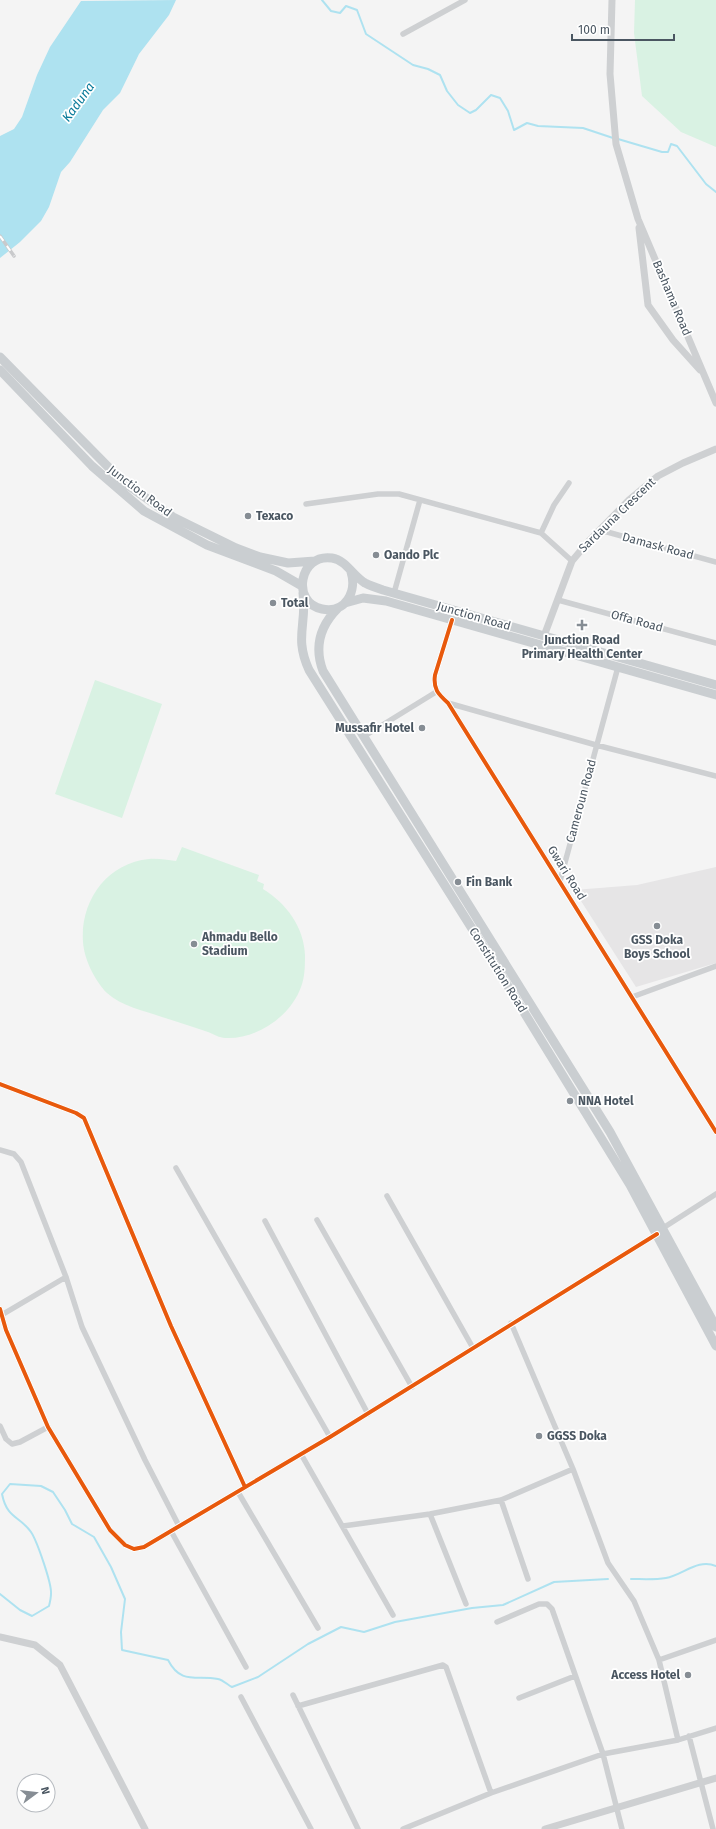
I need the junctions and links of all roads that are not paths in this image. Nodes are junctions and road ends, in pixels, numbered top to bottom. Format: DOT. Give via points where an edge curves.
graph roads {
  1 [pos="465,0"];
  2 [pos="612,0"];
  3 [pos="403,34"];
  4 [pos="638,219"];
  5 [pos="0,357"];
  6 [pos="0,370"];
  7 [pos="705,376"];
  8 [pos="716,403"];
  9 [pos="716,449"];
  10 [pos="569,483"];
  11 [pos="420,500"];
  12 [pos="306,504"];
  13 [pos="600,530"];
  14 [pos="541,533"];
  15 [pos="315,561"];
  16 [pos="572,561"];
  17 [pos="716,562"];
  18 [pos="351,572"];
  19 [pos="302,589"];
  20 [pos="394,593"];
  21 [pos="558,600"];
  22 [pos="342,606"];
  23 [pos="452,620"];
  24 [pos="544,636"];
  25 [pos="716,643"];
  26 [pos="618,668"];
  27 [pos="716,684"];
  28 [pos="436,692"];
  29 [pos="716,695"];
  30 [pos="448,703"];
  31 [pos="363,737"];
  32 [pos="596,745"];
  33 [pos="716,776"];
  34 [pos="560,881"];
  35 [pos="449,883"];
  36 [pos="716,966"];
  37 [pos="632,997"];
  38 [pos="0,1084"];
  39 [pos="716,1132"];
  40 [pos="0,1150"];
  41 [pos="176,1168"];
  42 [pos="716,1194"];
  43 [pos="386,1196"];
  44 [pos="317,1220"];
  45 [pos="265,1221"];
  46 [pos="660,1231"];
  47 [pos="66,1277"];
  48 [pos="1,1313"];
  49 [pos="512,1323"];
  50 [pos="716,1327"];
  51 [pos="716,1346"];
  52 [pos="473,1348"];
  53 [pos="412,1387"];
  54 [pos="368,1414"];
  55 [pos="0,1426"];
  56 [pos="48,1427"];
  57 [pos="330,1437"];
  58 [pos="301,1454"];
  59 [pos="573,1469"];
  60 [pos="245,1487"];
  61 [pos="238,1492"];
  62 [pos="501,1500"];
  63 [pos="430,1514"];
  64 [pos="179,1526"];
  65 [pos="343,1526"];
  66 [pos="171,1532"];
  67 [pos="528,1579"];
  68 [pos="466,1604"];
  69 [pos="393,1615"];
  70 [pos="497,1622"];
  71 [pos="318,1628"];
  72 [pos="0,1637"];
  73 [pos="716,1640"];
  74 [pos="659,1660"];
  75 [pos="246,1668"];
  76 [pos="575,1676"];
  77 [pos="293,1695"];
  78 [pos="241,1696"];
  79 [pos="519,1698"];
  80 [pos="298,1706"];
  81 [pos="716,1728"];
  82 [pos="689,1736"];
  83 [pos="678,1740"];
  84 [pos="603,1754"];
  85 [pos="716,1778"];
  86 [pos="702,1782"];
  87 [pos="492,1793"];
  88 [pos="616,1808"];
  89 [pos="714,1826"];
  90 [pos="145,1829"];
  91 [pos="311,1829"];
  92 [pos="358,1829"];
  93 [pos="403,1829"];
  94 [pos="545,1829"];
  95 [pos="622,1829"];
  1 -- 3 [label="street"];
  2 -- 4 [label="street, Bashama Road" via="610,74 613,125"];
  4 -- 7 [label="street, Bashama Road"];
  4 -- 7 [label="street, Bashama Road" via="648,305 673,340"];
  5 -- 15 [label="main road, Junction Road" via="122,481 173,517 260,557 288,563"];
  6 -- 19 [label="main road, Junction Road" via="92,466 144,511 206,545 276,571"];
  7 -- 8 [label="street, Bashama Road"];
  9 -- 13 [label="street, Sardauna Crescent" via="658,476"];
  10 -- 14 [label="street" via="554,505"];
  11 -- 12 [label="street" via="399,494 378,494"];
  11 -- 14 [label="street"];
  11 -- 20 [label="street"];
  13 -- 16 [label="street, Sardauna Crescent"];
  13 -- 17 [label="street, Damask Road"];
  14 -- 16 [label="street"];
  15 -- 18 [label="main road" via="323,558 339,560"];
  15 -- 19 [label="main road" via="305,571"];
  16 -- 21 [label="street, Sardauna Crescent"];
  18 -- 20 [label="main road, Junction Road" via="365,583"];
  18 -- 22 [label="main road" via="353,588"];
  19 -- 22 [label="main road" via="314,606 330,610"];
  19 -- 35 [label="main road, Constitution Road" via="304,609 300,642 303,658"];
  20 -- 24 [label="main road, Junction Road"];
  21 -- 24 [label="street, Sardauna Crescent"];
  21 -- 25 [label="street, Offa Road"];
  22 -- 23 [label="main road, Junction Road" via="363,598 376,599"];
  22 -- 31 [label="main road, Constitution Road" via="332,614 321,633 317,651 328,681"];
  23 -- 26 [label="main road, Junction Road"];
  23 -- 28 [label="street" via="435,675"];
  24 -- 27 [label="main road, Junction Road"];
  26 -- 29 [label="main road, Junction Road"];
  26 -- 32 [label="street, Cameroun Road"];
  28 -- 30 [label="street, Gwari Road"];
  28 -- 31 [label="street"];
  30 -- 32 [label="street, Gwari Road"];
  30 -- 34 [label="street, Gwari Road"];
  31 -- 35 [label="main road, Constitution Road"];
  32 -- 33 [label="street, Gwari Road"];
  32 -- 34 [label="street, Cameroun Road"];
  34 -- 37 [label="street, Gwari Road"];
  35 -- 46 [label="main road, Constitution Road"];
  36 -- 37 [label="street"];
  37 -- 39 [label="street, Gwari Road"];
  38 -- 60 [label="street" via="84,1118 171,1326"];
  40 -- 47 [label="street" via="14,1154 22,1162"];
  41 -- 57 [label="street"];
  42 -- 46 [label="street"];
  43 -- 52 [label="street"];
  44 -- 53 [label="street"];
  45 -- 54 [label="street"];
  46 -- 49 [label="street"];
  46 -- 50 [label="main road, Constitution Road"];
  46 -- 51 [label="main road, Constitution Road"];
  47 -- 48 [label="street"];
  47 -- 64 [label="street" via="82,1327 110,1389"];
  48 -- 56 [label="street"];
  49 -- 52 [label="street"];
  49 -- 59 [label="street"];
  52 -- 53 [label="street"];
  53 -- 54 [label="street"];
  54 -- 57 [label="street"];
  55 -- 56 [label="street" via="6,1439 12,1444"];
  56 -- 66 [label="street" via="110,1530 125,1545 134,1549 144,1547"];
  57 -- 58 [label="street"];
  58 -- 60 [label="street"];
  58 -- 65 [label="street"];
  59 -- 62 [label="street"];
  59 -- 74 [label="street" via="608,1563 634,1601"];
  60 -- 61 [label="street"];
  61 -- 64 [label="street"];
  61 -- 71 [label="street"];
  62 -- 63 [label="street"];
  62 -- 67 [label="street"];
  63 -- 65 [label="street"];
  63 -- 68 [label="street"];
  64 -- 66 [label="street"];
  65 -- 69 [label="street"];
  66 -- 75 [label="street"];
  70 -- 76 [label="street" via="539,1604 548,1604"];
  72 -- 90 [label="street" via="35,1645 60,1665"];
  73 -- 74 [label="street"];
  74 -- 83 [label="street"];
  76 -- 79 [label="street"];
  76 -- 84 [label="street"];
  77 -- 80 [label="street"];
  78 -- 91 [label="street"];
  80 -- 87 [label="street" via="443,1665 446,1667"];
  80 -- 92 [label="street"];
  81 -- 82 [label="street"];
  82 -- 83 [label="street"];
  82 -- 86 [label="street"];
  83 -- 84 [label="street"];
  84 -- 87 [label="street"];
  84 -- 88 [label="street"];
  85 -- 86 [label="street"];
  86 -- 88 [label="street"];
  86 -- 89 [label="street"];
  87 -- 93 [label="street"];
  88 -- 94 [label="street"];
  88 -- 95 [label="street"];
}
